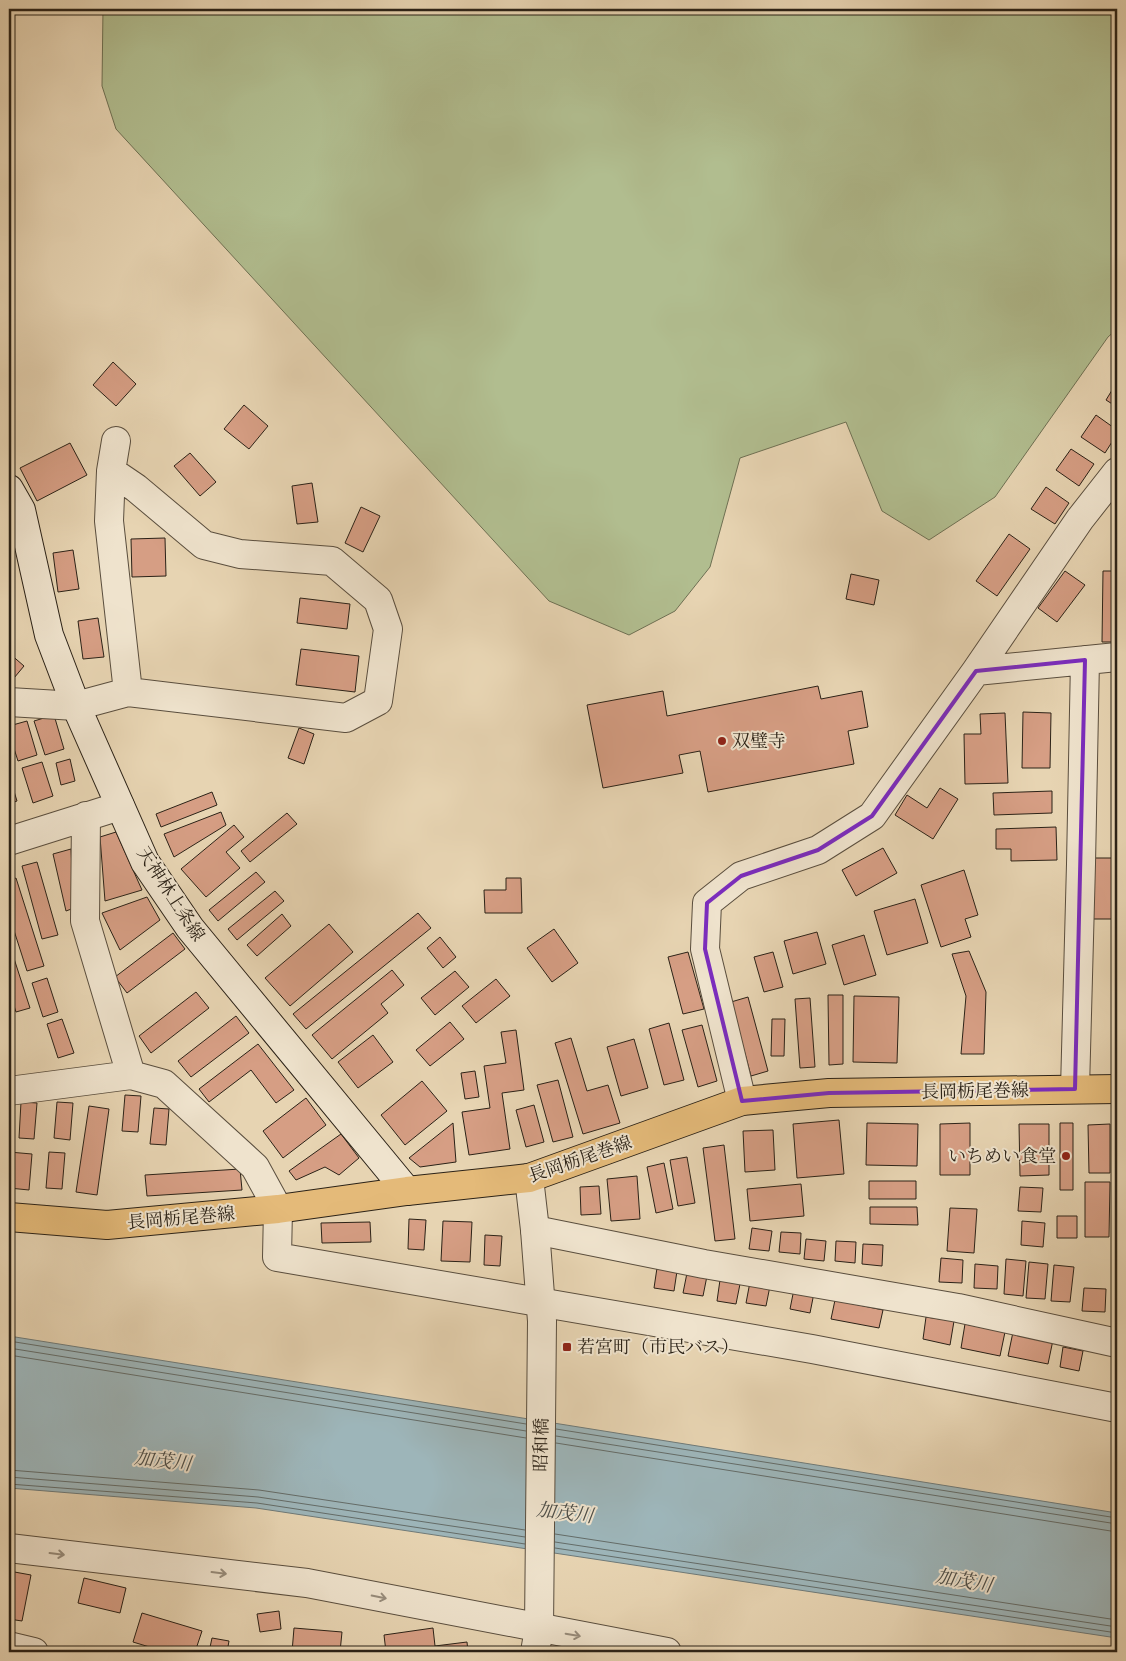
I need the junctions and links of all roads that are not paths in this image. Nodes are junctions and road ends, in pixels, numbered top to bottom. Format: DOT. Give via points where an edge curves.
graph roads {
  1 [pos="116,440"];
  2 [pos="111,471"];
  3 [pos="1117,472"];
  4 [pos="9,489"];
  5 [pos="1117,657"];
  6 [pos="1085,660"];
  7 [pos="976,671"];
  8 [pos="128,692"];
  9 [pos="9,702"];
  10 [pos="76,706"];
  11 [pos="120,806"];
  12 [pos="86,816"];
  13 [pos="9,841"];
  14 [pos="131,1075"];
  15 [pos="1075,1089"];
  16 [pos="1117,1089"];
  17 [pos="9,1091"];
  18 [pos="742,1101"];
  19 [pos="529,1178"];
  20 [pos="407,1191"];
  21 [pos="278,1209"];
  22 [pos="9,1217"];
  23 [pos="535,1230"];
  24 [pos="541,1312"];
  25 [pos="1117,1343"];
  26 [pos="1117,1408"];
  27 [pos="9,1548"];
  28 [pos="537,1640"];
  29 [pos="9,1646"];
  30 [pos="34,1652"];
  31 [pos="667,1652"];
  1 -- 2 [label="street"];
  2 -- 8 [label="street" via="109,520"];
  2 -- 8 [label="street" via="204,545 240,554 332,561 378,600 388,629 378,701 346,718"];
  3 -- 7 [label="street" via="1080,519"];
  4 -- 10 [label="street, 天神林上条線" via="21,510 49,635"];
  5 -- 6 [label="street"];
  6 -- 7 [label="street"];
  6 -- 15 [label="street"];
  7 -- 18 [label="street" via="872,816 818,850 741,876 707,903 705,949"];
  8 -- 10 [label="street"];
  9 -- 10 [label="street"];
  10 -- 11 [label="street, 天神林上条線"];
  11 -- 12 [label="street"];
  11 -- 20 [label="street, 天神林上条線" via="145,862 190,928"];
  12 -- 13 [label="street"];
  12 -- 14 [label="street" via="85,921"];
  14 -- 17 [label="street"];
  14 -- 21 [label="street" via="164,1084 241,1154 255,1167"];
  15 -- 16 [label="main road, 長岡栃尾巻線"];
  15 -- 18 [label="main road, 長岡栃尾巻線" via="829,1093"];
  18 -- 19 [label="main road, 長岡栃尾巻線"];
  19 -- 20 [label="main road, 長岡栃尾巻線"];
  19 -- 23 [label="street, 昭和橋"];
  20 -- 21 [label="main road, 長岡栃尾巻線"];
  21 -- 22 [label="main road, 長岡栃尾巻線" via="107,1224"];
  21 -- 24 [label="street" via="277,1256"];
  23 -- 24 [label="street, 昭和橋"];
  23 -- 25 [label="street" via="704,1264 958,1308"];
  24 -- 26 [label="street" via="812,1349"];
  24 -- 28 [label="street, 昭和橋"];
  27 -- 28 [label="street, one-way" via="307,1583"];
  28 -- 31 [label="street, one-way"];
  29 -- 30 [label="street"];
}
